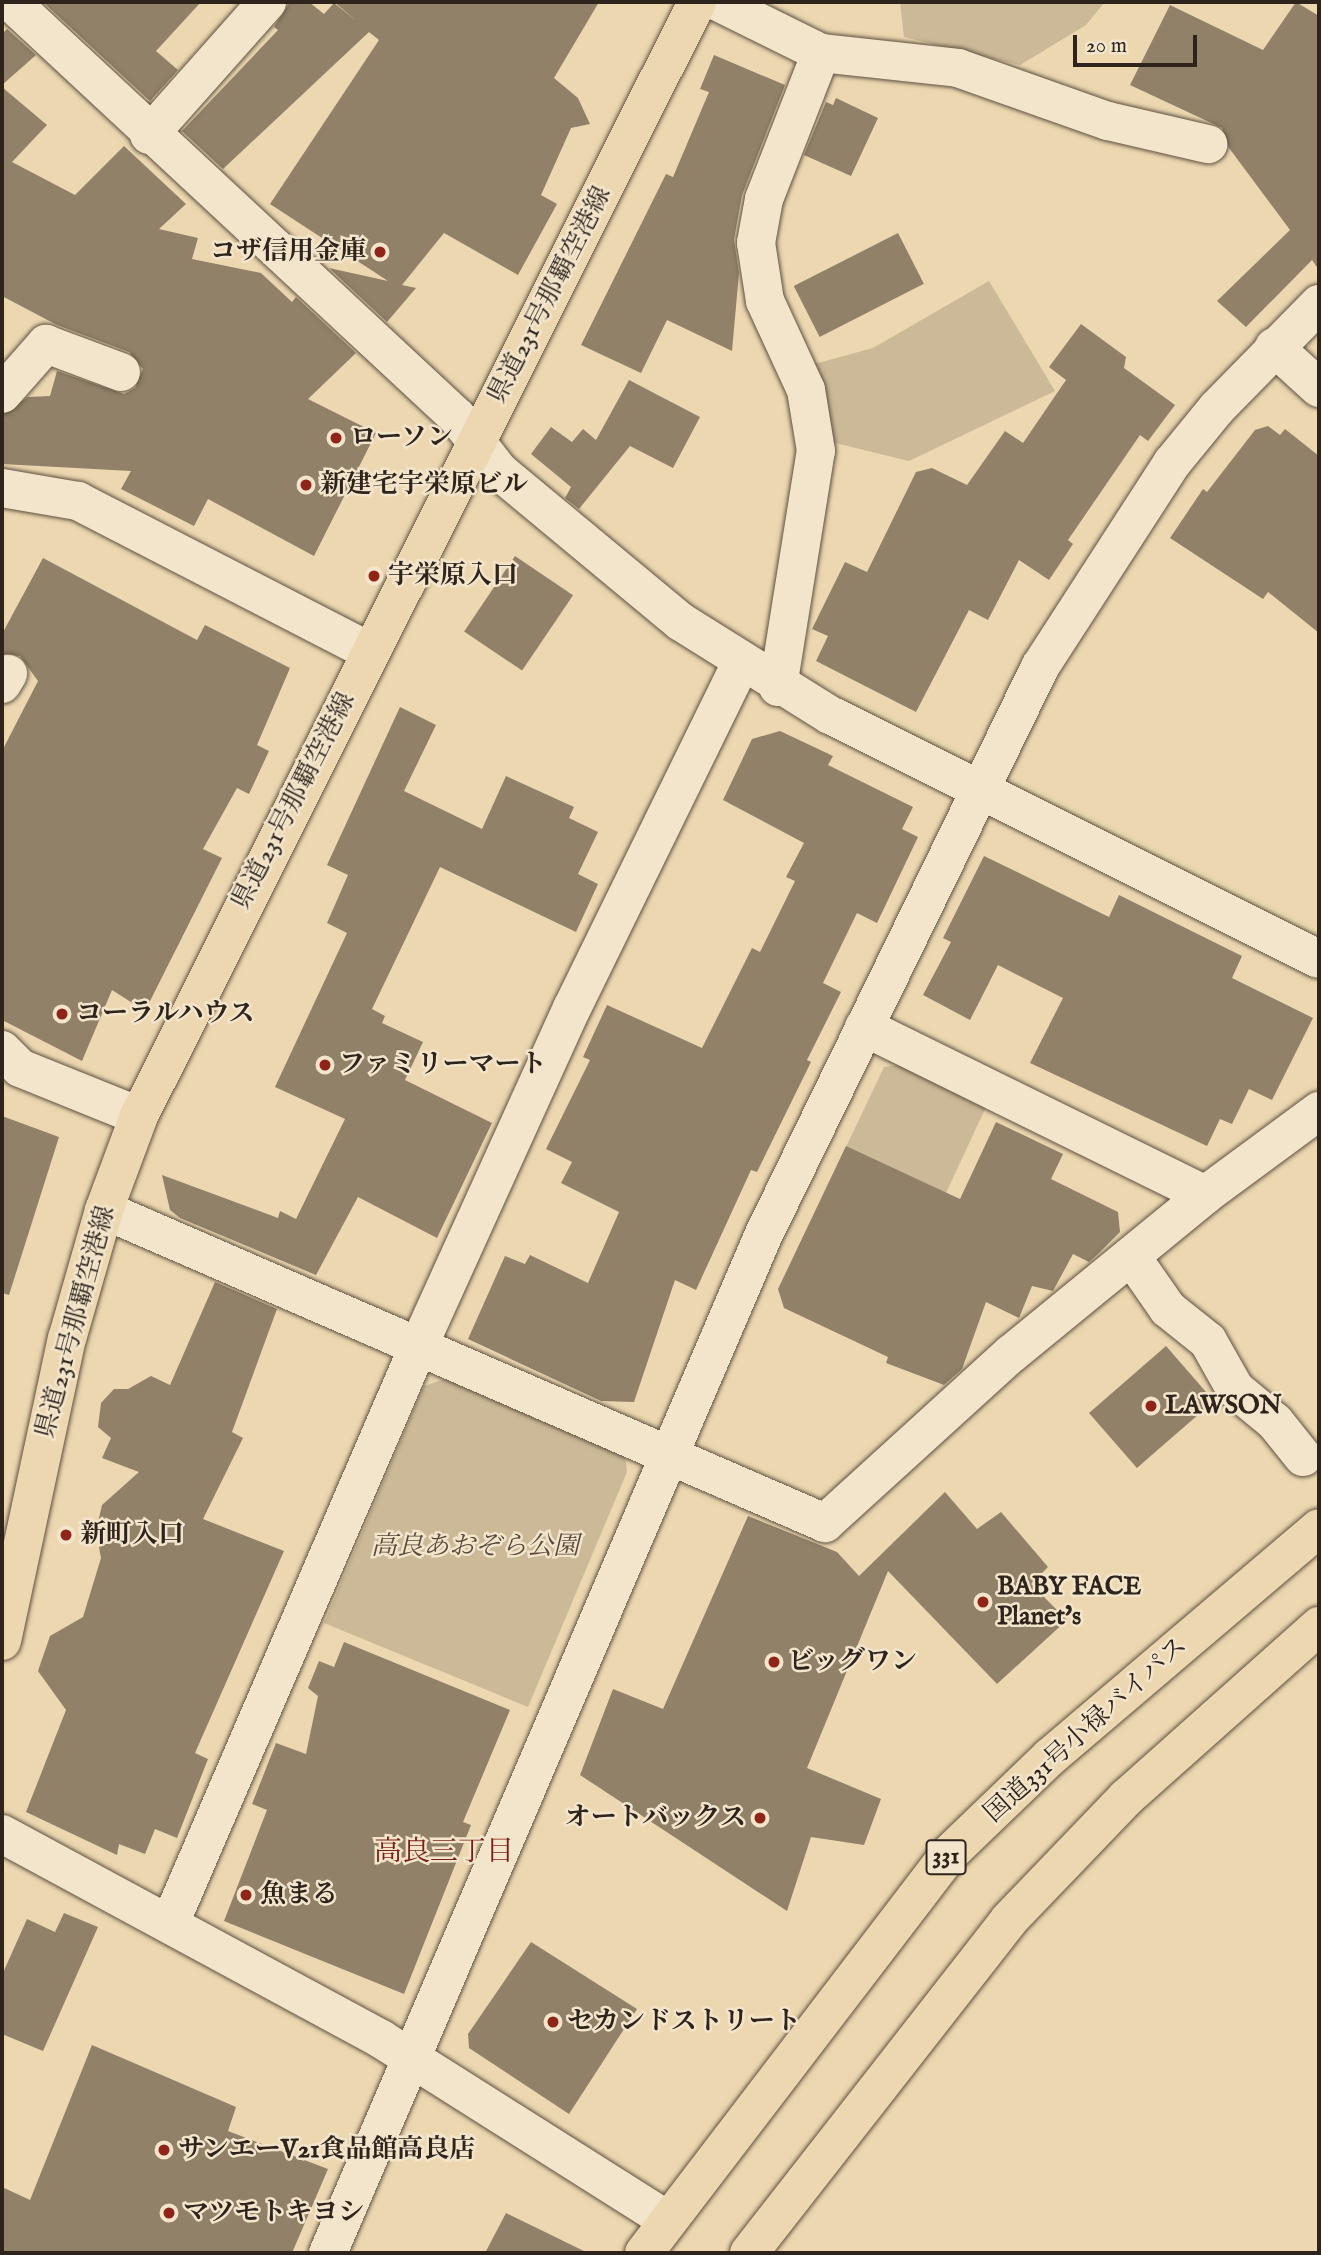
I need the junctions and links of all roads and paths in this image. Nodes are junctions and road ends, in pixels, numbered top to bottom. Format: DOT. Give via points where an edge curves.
graph roads {
  1 [pos="11,2"];
  2 [pos="267,2"];
  3 [pos="697,2"];
  4 [pos="718,2"];
  5 [pos="821,52"];
  6 [pos="149,135"];
  7 [pos="1208,144"];
  8 [pos="1319,304"];
  9 [pos="1274,347"];
  10 [pos="121,372"];
  11 [pos="1319,388"];
  12 [pos="2,394"];
  13 [pos="477,441"];
  14 [pos="2,488"];
  15 [pos="369,651"];
  16 [pos="741,663"];
  17 [pos="778,687"];
  18 [pos="979,788"];
  19 [pos="1319,959"];
  20 [pos="864,1027"];
  21 [pos="2,1049"];
  22 [pos="1319,1111"];
  23 [pos="139,1116"];
  24 [pos="1205,1195"];
  25 [pos="104,1210"];
  26 [pos="1131,1256"];
  27 [pos="419,1345"];
  28 [pos="664,1457"];
  29 [pos="1303,1457"];
  30 [pos="1319,1528"];
  31 [pos="1319,1626"];
  32 [pos="2,1641"];
  33 [pos="2,1834"];
  34 [pos="171,1921"];
  35 [pos="410,2057"];
  36 [pos="666,2219"];
  37 [pos="328,2253"];
  38 [pos="644,2253"];
  39 [pos="749,2253"];
  1 -- 6 [label="street"];
  2 -- 6 [label="street"];
  3 -- 13 [label="main road, 県道231号那覇空港線"];
  4 -- 5 [label="street"];
  5 -- 7 [label="street" via="958,68 1108,121"];
  5 -- 17 [label="street" via="764,199 756,243 765,301 806,390 816,451"];
  6 -- 13 [label="street" via="457,417"];
  8 -- 9 [label="street"];
  9 -- 11 [label="street"];
  9 -- 18 [label="street" via="1217,408 1135,514 1040,667"];
  10 -- 12 [label="street" via="46,344"];
  13 -- 15 [label="main road, 県道231号那覇空港線"];
  13 -- 16 [label="street" via="499,471 681,622"];
  14 -- 15 [label="street" via="78,501"];
  15 -- 23 [label="main road, 県道231号那覇空港線"];
  16 -- 17 [label="street"];
  16 -- 27 [label="street" via="572,1008"];
  17 -- 18 [label="street"];
  18 -- 19 [label="street"];
  18 -- 20 [label="street"];
  20 -- 24 [label="street"];
  20 -- 28 [label="street"];
  21 -- 23 [label="street" via="20,1068"];
  22 -- 24 [label="street"];
  23 -- 25 [label="main road, 県道231号那覇空港線"];
  24 -- 26 [label="street"];
  25 -- 27 [label="street"];
  25 -- 32 [label="main road, 県道231号那覇空港線" via="67,1339"];
  26 -- 28 [label="street" via="1011,1354 825,1523"];
  26 -- 29 [label="street" via="1168,1309 1208,1341 1235,1389 1275,1422"];
  27 -- 28 [label="street"];
  27 -- 34 [label="street"];
  28 -- 35 [label="street"];
  30 -- 36 [label="main road, 国道331号小禄バイパス / 331" via="1050,1757 947,1856"];
  31 -- 39 [label="main road" via="1126,1798 1009,1920"];
  33 -- 34 [label="street"];
  34 -- 35 [label="street"];
  35 -- 36 [label="street"];
  35 -- 37 [label="street"];
  36 -- 38 [label="main road, 国道331号小禄バイパス / 331"];
}
